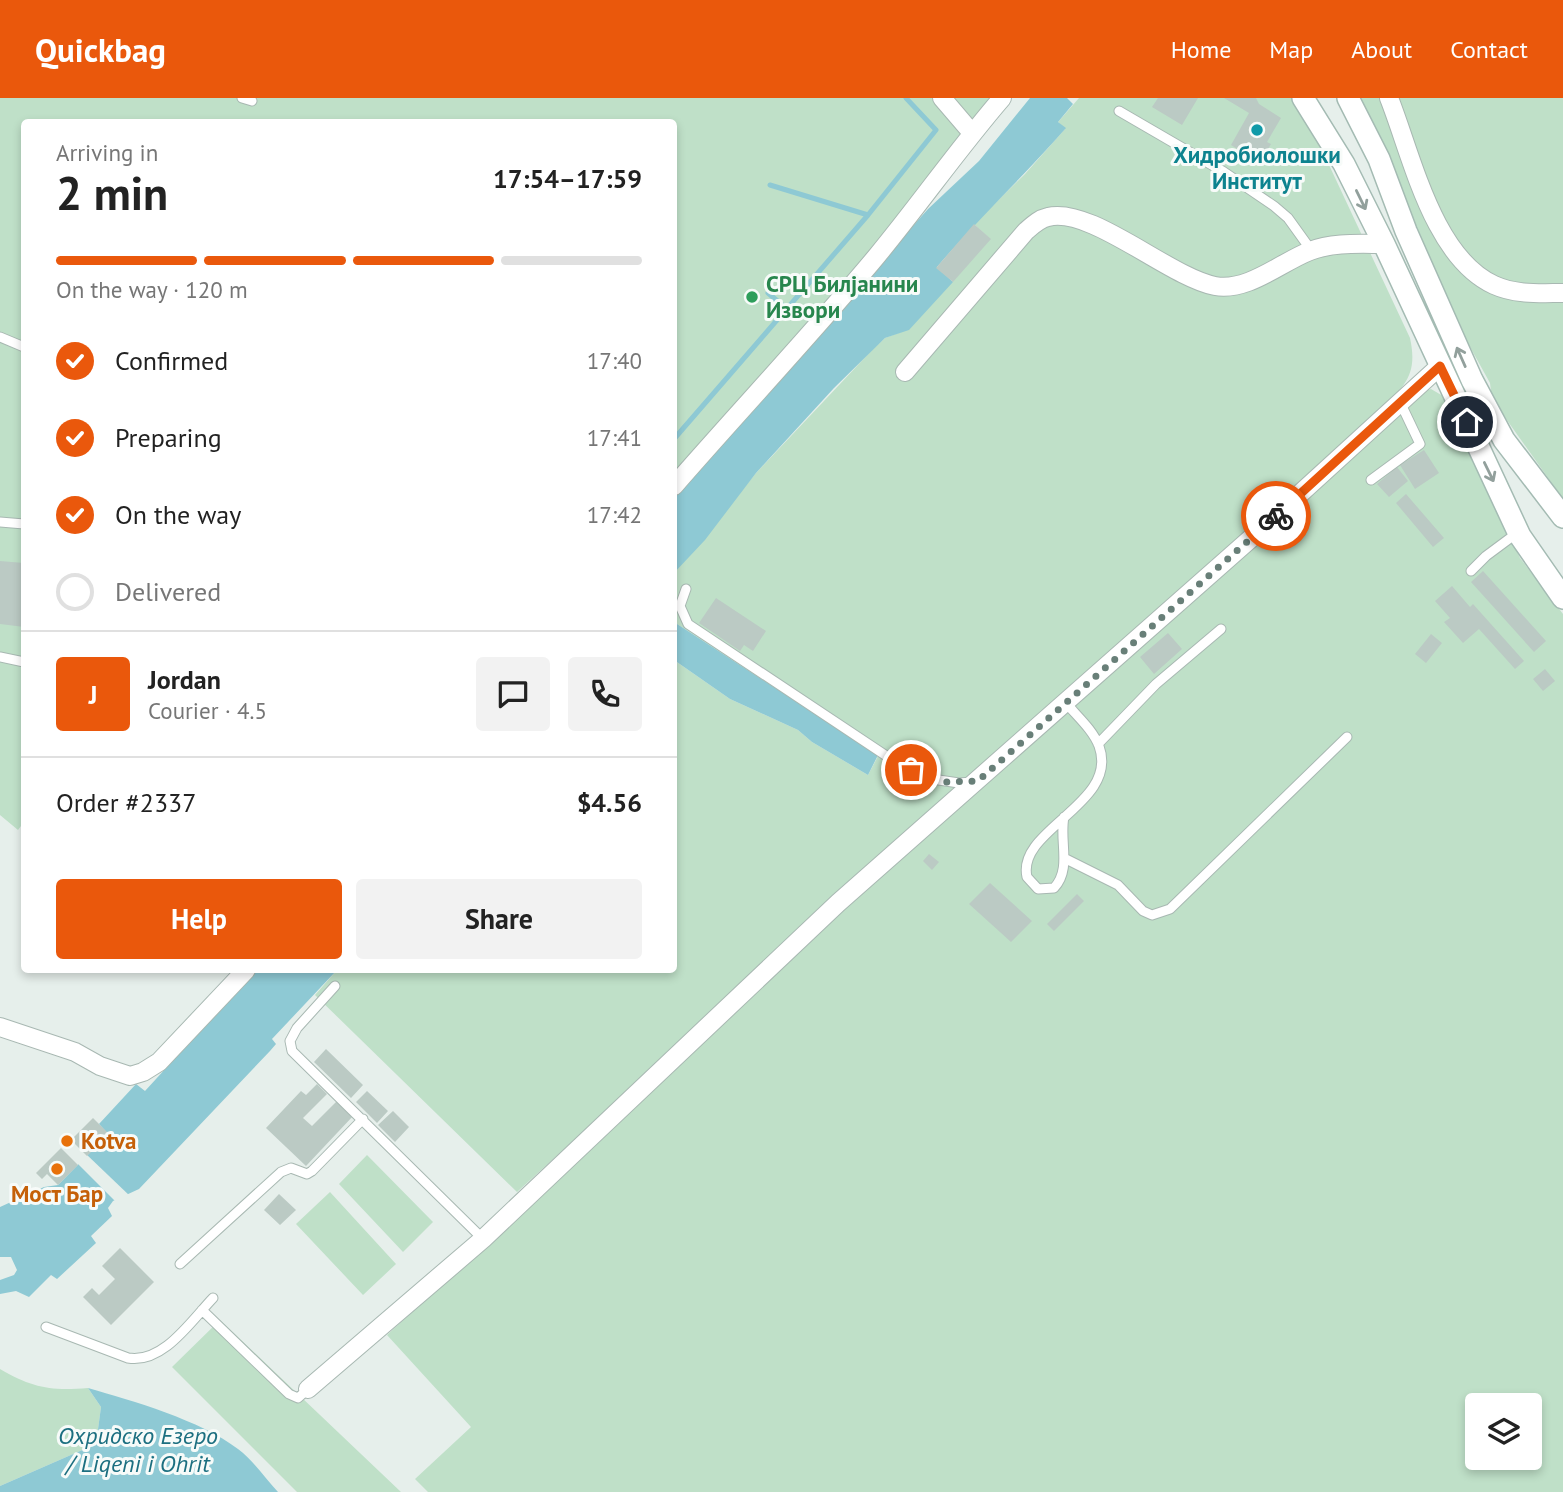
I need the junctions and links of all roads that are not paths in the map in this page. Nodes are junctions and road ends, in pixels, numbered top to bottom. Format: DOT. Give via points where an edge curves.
graph roads {
  1 [pos="942,98"];
  2 [pos="1002,98"];
  3 [pos="1303,98"];
  4 [pos="1348,98"];
  5 [pos="1389,98"];
  6 [pos="1119,111"];
  7 [pos="972,133"];
  8 [pos="1384,244"];
  9 [pos="1311,250"];
  10 [pos="1563,293"];
  11 [pos="0,337"];
  12 [pos="21,346"];
  13 [pos="1440,366"];
  14 [pos="905,372"];
  15 [pos="1400,402"];
  16 [pos="1371,480"];
  17 [pos="677,483"];
  18 [pos="1563,517"];
  19 [pos="0,522"];
  20 [pos="21,524"];
  21 [pos="1519,533"];
  22 [pos="1471,571"];
  23 [pos="686,589"];
  24 [pos="1563,598"];
  25 [pos="1222,629"];
  26 [pos="0,657"];
  27 [pos="21,661"];
  28 [pos="1066,702"];
  29 [pos="1347,737"];
  30 [pos="1098,744"];
  31 [pos="978,781"];
  32 [pos="1064,817"];
  33 [pos="1064,858"];
  34 [pos="243,973"];
  35 [pos="335,986"];
  36 [pos="0,1027"];
  37 [pos="363,1119"];
  38 [pos="483,1239"];
  39 [pos="180,1264"];
  40 [pos="213,1298"];
  41 [pos="202,1310"];
  42 [pos="46,1327"];
  43 [pos="308,1390"];
  1 -- 7 [label="street"];
  2 -- 7 [label="street"];
  3 -- 8 [label="main road, one-way"];
  18 -- 4 [label="main road, one-way" via="1504,440 1472,380 1379,159"];
  5 -- 10 [label="street" via="1437,219 1461,260 1480,276 1512,291"];
  6 -- 9 [label="lane" via="1274,206 1289,218"];
  7 -- 17 [label="street" via="873,260"];
  8 -- 9 [label="street"];
  8 -- 13 [label="main road"];
  9 -- 14 [label="street" via="1267,273 1217,286 1077,219 1049,216 1026,231"];
  11 -- 12 [label="lane"];
  13 -- 15 [label="street"];
  13 -- 21 [label="main road, one-way"];
  15 -- 16 [label="lane" via="1420,444"];
  15 -- 28 [label="street"];
  19 -- 20 [label="lane"];
  21 -- 22 [label="lane"];
  21 -- 24 [label="main road"];
  23 -- 31 [label="lane" via="680,606 688,624 894,761 946,782"];
  25 -- 30 [label="lane" via="1157,684"];
  26 -- 27 [label="lane"];
  28 -- 30 [label="lane"];
  28 -- 31 [label="street"];
  29 -- 33 [label="lane" via="1170,909 1159,914 1143,911 1118,885"];
  30 -- 32 [label="lane" via="1102,769 1097,784"];
  31 -- 38 [label="street" via="838,903"];
  32 -- 33 [label="lane"];
  32 -- 33 [label="lane" via="1028,862 1031,884 1045,890 1054,888 1064,872"];
  34 -- 36 [label="street" via="159,1062 130,1076"];
  35 -- 37 [label="lane" via="297,1028 289,1046"];
  37 -- 38 [label="lane"];
  37 -- 39 [label="lane" via="312,1171 307,1174 291,1168 281,1172"];
  38 -- 43 [label="street"];
  40 -- 41 [label="lane"];
  41 -- 42 [label="lane" via="164,1348 142,1360"];
  41 -- 43 [label="lane" via="289,1394 298,1398"];
}
